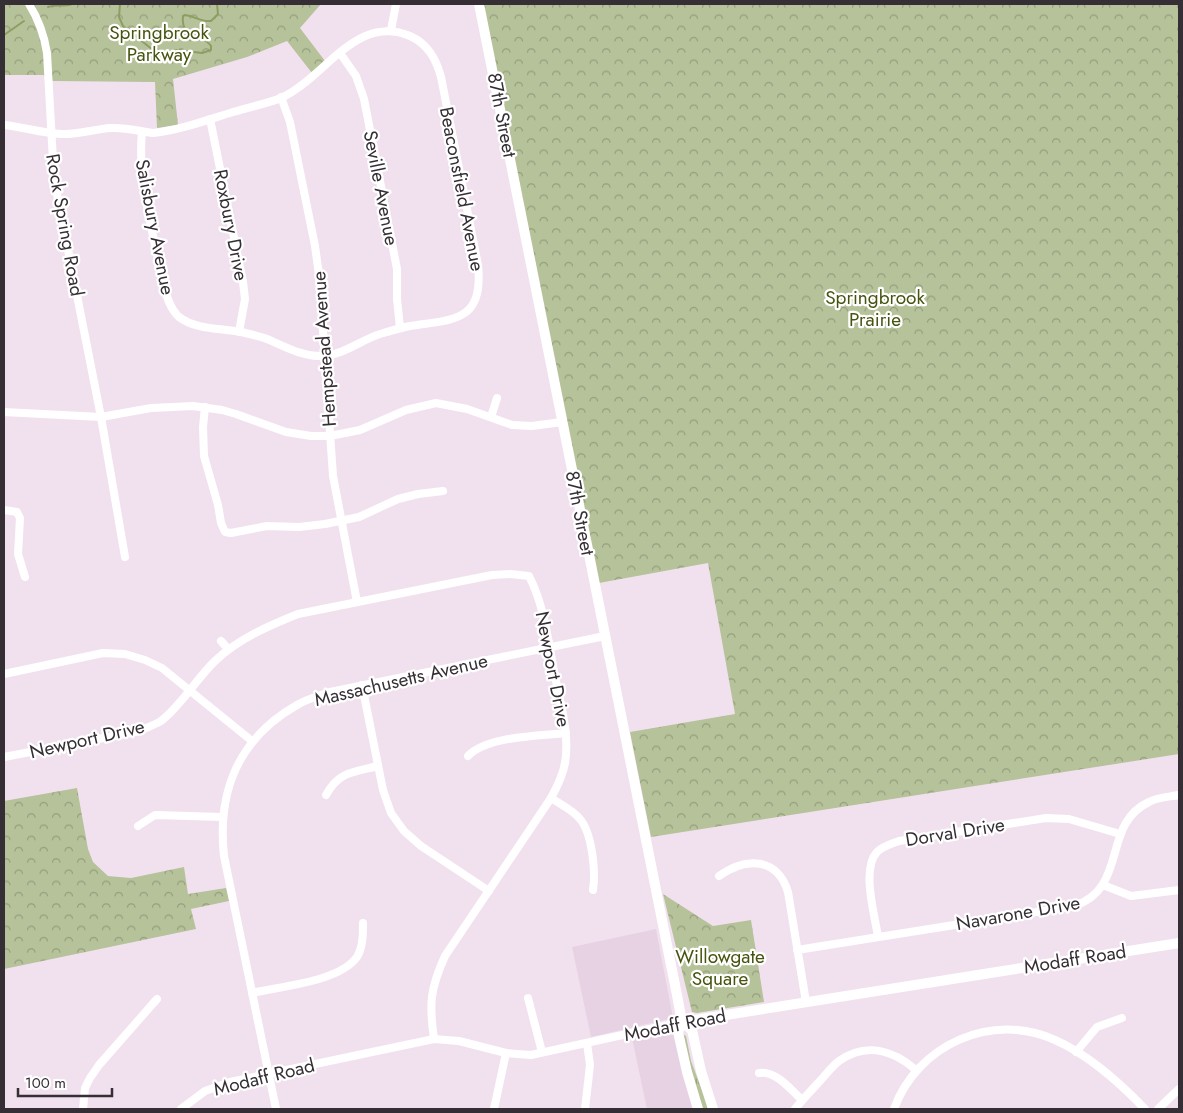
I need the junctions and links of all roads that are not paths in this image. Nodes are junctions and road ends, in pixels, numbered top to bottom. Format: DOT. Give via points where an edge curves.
graph roads {
  1 [pos="29,4"];
  2 [pos="396,4"];
  3 [pos="479,4"];
  4 [pos="391,30"];
  5 [pos="340,54"];
  6 [pos="281,98"];
  7 [pos="210,119"];
  8 [pos="4,125"];
  9 [pos="142,132"];
  10 [pos="51,133"];
  11 [pos="400,328"];
  12 [pos="239,332"];
  13 [pos="324,356"];
  14 [pos="497,398"];
  15 [pos="205,407"];
  16 [pos="4,412"];
  17 [pos="101,417"];
  18 [pos="491,417"];
  19 [pos="562,422"];
  20 [pos="330,436"];
  21 [pos="443,491"];
  22 [pos="4,510"];
  23 [pos="341,520"];
  24 [pos="125,557"];
  25 [pos="25,577"];
  26 [pos="357,602"];
  27 [pos="605,636"];
  28 [pos="221,641"];
  29 [pos="550,648"];
  30 [pos="228,649"];
  31 [pos="4,674"];
  32 [pos="362,685"];
  33 [pos="189,689"];
  34 [pos="566,733"];
  35 [pos="252,741"];
  36 [pos="468,756"];
  37 [pos="4,757"];
  38 [pos="378,766"];
  39 [pos="326,795"];
  40 [pos="1179,795"];
  41 [pos="551,798"];
  42 [pos="222,818"];
  43 [pos="138,826"];
  44 [pos="1120,834"];
  45 [pos="719,876"];
  46 [pos="1104,885"];
  47 [pos="593,890"];
  48 [pos="1179,890"];
  49 [pos="489,891"];
  50 [pos="363,922"];
  51 [pos="878,937"];
  52 [pos="1179,943"];
  53 [pos="797,950"];
  54 [pos="252,993"];
  55 [pos="528,998"];
  56 [pos="157,999"];
  57 [pos="806,1002"];
  58 [pos="1122,1018"];
  59 [pos="682,1022"];
  60 [pos="434,1039"];
  61 [pos="587,1043"];
  62 [pos="542,1052"];
  63 [pos="1076,1052"];
  64 [pos="506,1053"];
  65 [pos="916,1070"];
  66 [pos="759,1073"];
  67 [pos="269,1074"];
  68 [pos="1179,1089"];
  69 [pos="802,1100"];
  70 [pos="83,1109"];
  71 [pos="181,1109"];
  72 [pos="276,1109"];
  73 [pos="494,1109"];
  74 [pos="585,1109"];
  75 [pos="698,1109"];
  76 [pos="713,1109"];
  77 [pos="795,1109"];
  78 [pos="894,1109"];
  79 [pos="1145,1109"];
  80 [pos="1158,1109"];
  1 -- 10 [label="street, Rock Spring Road" via="45,36"];
  2 -- 4 [label="street"];
  3 -- 19 [label="street, 87th Street"];
  4 -- 5 [label="street" via="368,34"];
  4 -- 11 [label="street, Beaconsfield Avenue" via="420,42 436,61 479,274 473,305 461,314 442,322"];
  5 -- 6 [label="street" via="304,84"];
  5 -- 11 [label="street, Seville Avenue" via="356,76 364,99 397,269"];
  6 -- 7 [label="street"];
  6 -- 13 [label="street, Hempstead Avenue" via="290,122 315,246"];
  7 -- 9 [label="street" via="172,131"];
  7 -- 12 [label="street, Roxbury Drive" via="243,282 245,299"];
  8 -- 10 [label="street"];
  9 -- 10 [label="street" via="114,128 73,134"];
  9 -- 12 [label="street, Salisbury Avenue" via="142,173 163,283 170,303 178,316 193,324"];
  10 -- 17 [label="street, Rock Spring Road" via="54,179"];
  11 -- 13 [label="street, Beaconsfield Avenue"];
  12 -- 13 [label="street, Salisbury Avenue" via="305,355"];
  13 -- 20 [label="street, Hempstead Avenue"];
  14 -- 18 [label="street"];
  15 -- 17 [label="street" via="165,406"];
  15 -- 20 [label="street" via="242,415 286,432"];
  15 -- 23 [label="street" via="204,456 225,532 267,526 313,526"];
  16 -- 17 [label="street"];
  17 -- 24 [label="street, Rock Spring Road"];
  18 -- 19 [label="street" via="512,425"];
  18 -- 20 [label="street" via="436,403 406,410 360,430"];
  19 -- 27 [label="street, 87th Street"];
  20 -- 23 [label="street, Hempstead Avenue"];
  21 -- 23 [label="street" via="398,499 359,517"];
  22 -- 25 [label="street" via="17,512 20,518 18,554"];
  23 -- 26 [label="street, Hempstead Avenue"];
  26 -- 29 [label="street, Newport Drive" via="492,575 529,576 541,603"];
  26 -- 30 [label="street, Newport Drive" via="298,614"];
  27 -- 29 [label="street, Massachusetts Avenue"];
  27 -- 59 [label="street, 87th Street"];
  28 -- 30 [label="street"];
  29 -- 32 [label="street, Massachusetts Avenue"];
  29 -- 34 [label="street, Newport Drive"];
  30 -- 33 [label="street, Newport Drive"];
  31 -- 33 [label="street" via="103,653 126,654 162,668"];
  32 -- 35 [label="street, Massachusetts Avenue" via="330,692 299,704 274,720"];
  32 -- 38 [label="street"];
  33 -- 35 [label="street"];
  33 -- 37 [label="street, Newport Drive" via="160,721 140,730"];
  34 -- 36 [label="street" via="495,743"];
  34 -- 41 [label="street, Newport Drive" via="566,763"];
  35 -- 42 [label="street, Massachusetts Avenue" via="232,778"];
  38 -- 39 [label="street" via="341,776"];
  38 -- 49 [label="street" via="391,813 404,831"];
  40 -- 44 [label="street, Navarone Drive" via="1154,799 1138,808"];
  41 -- 47 [label="street" via="579,818 584,826 594,867"];
  41 -- 49 [label="street, Newport Drive"];
  42 -- 43 [label="street" via="156,815"];
  42 -- 54 [label="street, Massachusetts Avenue" via="224,856"];
  44 -- 46 [label="street, Navarone Drive"];
  44 -- 51 [label="street, Dorval Drive" via="1069,819 1046,818 898,841 877,853 870,867"];
  45 -- 53 [label="street" via="736,865 752,863 765,865 779,874 788,892"];
  46 -- 48 [label="street" via="1131,896"];
  46 -- 51 [label="street, Navarone Drive" via="1089,900 1074,906"];
  49 -- 60 [label="street, Newport Drive" via="445,956 435,978 431,998"];
  50 -- 54 [label="street" via="358,956 347,967 330,976"];
  51 -- 53 [label="street, Navarone Drive"];
  52 -- 57 [label="street, Modaff Road"];
  53 -- 57 [label="street"];
  54 -- 67 [label="street, Massachusetts Avenue"];
  55 -- 62 [label="street"];
  56 -- 70 [label="street" via="99,1064 85,1088"];
  57 -- 59 [label="street, Modaff Road"];
  58 -- 63 [label="street" via="1097,1027"];
  59 -- 61 [label="street, Modaff Road"];
  59 -- 75 [label="street, 87th Street" via="678,1032"];
  59 -- 76 [label="street, 87th Street" via="692,1030"];
  60 -- 64 [label="street, Modaff Road" via="459,1041"];
  60 -- 67 [label="street, Modaff Road"];
  61 -- 62 [label="street, Modaff Road"];
  61 -- 74 [label="street" via="590,1065"];
  62 -- 64 [label="street, Modaff Road"];
  63 -- 65 [label="street" via="1036,1033 996,1030 949,1044"];
  63 -- 79 [label="street" via="1119,1084"];
  64 -- 73 [label="street"];
  65 -- 69 [label="street" via="903,1059 884,1051 855,1053 834,1066"];
  65 -- 78 [label="street"];
  66 -- 69 [label="street" via="775,1076"];
  67 -- 71 [label="street, Modaff Road" via="205,1091"];
  67 -- 72 [label="street, Massachusetts Avenue"];
  68 -- 80 [label="street"];
  69 -- 77 [label="street"];
}
